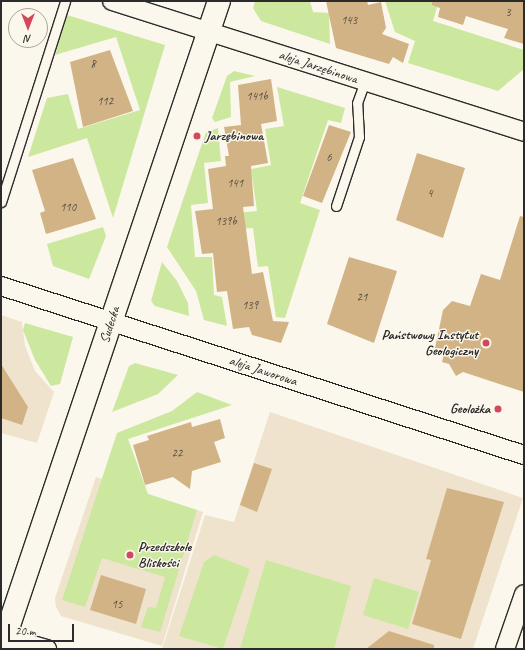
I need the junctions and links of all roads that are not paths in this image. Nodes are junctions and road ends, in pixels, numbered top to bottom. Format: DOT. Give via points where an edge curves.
graph roads {
  1 [pos="65,1"];
  2 [pos="112,1"];
  3 [pos="219,1"];
  4 [pos="209,31"];
  5 [pos="365,82"];
  6 [pos="524,132"];
  7 [pos="1,202"];
  8 [pos="336,206"];
  9 [pos="1,286"];
  10 [pos="110,322"];
  11 [pos="524,455"];
  12 [pos="524,594"];
  13 [pos="2,640"];
  14 [pos="47,649"];
  15 [pos="505,649"];
  1 -- 7 [label="lane"];
  2 -- 4 [label="street, aleja Jarzębinowa"];
  3 -- 4 [label="street, Sudecka"];
  4 -- 5 [label="street, aleja Jarzębinowa"];
  4 -- 10 [label="street, Sudecka"];
  5 -- 6 [label="street, aleja Jarzębinowa"];
  5 -- 8 [label="lane" via="357,102 359,137"];
  9 -- 10 [label="street, aleja Jaworowa"];
  10 -- 11 [label="street, aleja Jaworowa"];
  10 -- 13 [label="street, Sudecka"];
  12 -- 15 [label="street"];
  13 -- 14 [label="street"];
}
